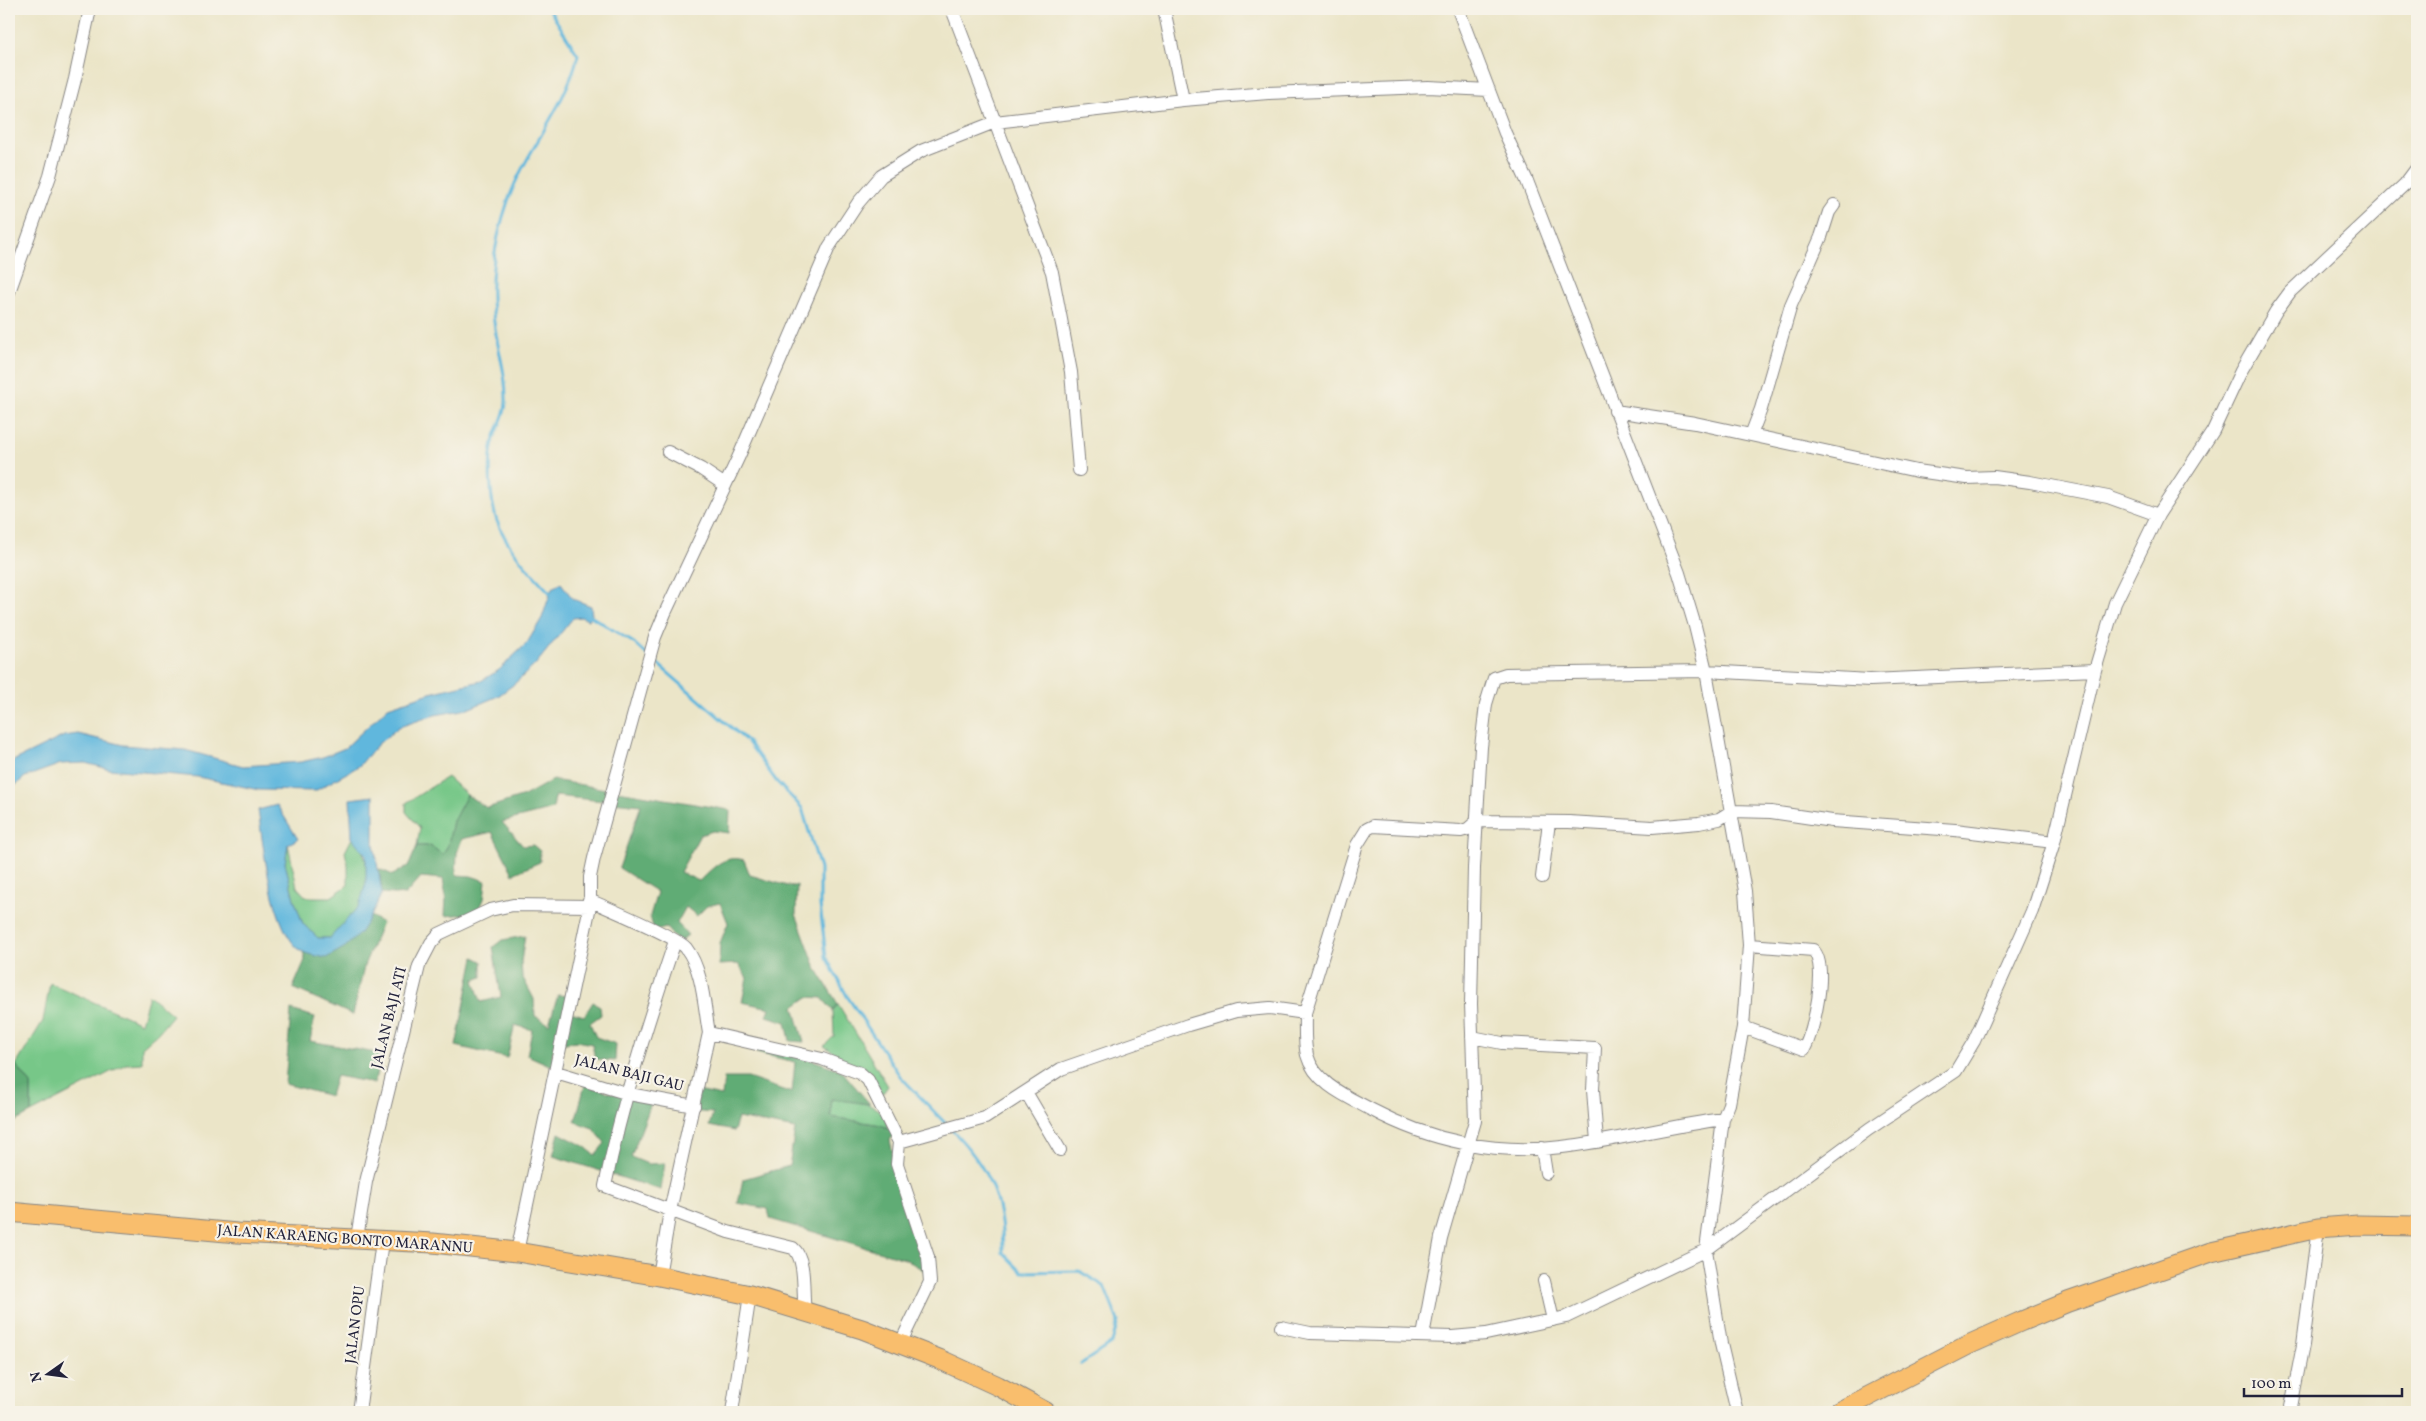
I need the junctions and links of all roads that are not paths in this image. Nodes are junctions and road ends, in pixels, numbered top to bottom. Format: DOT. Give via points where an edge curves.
graph roads {
  1 [pos="90,9"];
  2 [pos="952,9"];
  3 [pos="1164,9"];
  4 [pos="1458,9"];
  5 [pos="1490,90"];
  6 [pos="1183,100"];
  7 [pos="996,122"];
  8 [pos="2417,168"];
  9 [pos="1834,205"];
  10 [pos="9,292"];
  11 [pos="1615,411"];
  12 [pos="1751,435"];
  13 [pos="668,452"];
  14 [pos="1078,470"];
  15 [pos="726,485"];
  16 [pos="2158,515"];
  17 [pos="2095,670"];
  18 [pos="1706,671"];
  19 [pos="1732,811"];
  20 [pos="1477,821"];
  21 [pos="1549,822"];
  22 [pos="2054,842"];
  23 [pos="1542,877"];
  24 [pos="589,903"];
  25 [pos="675,941"];
  26 [pos="1749,945"];
  27 [pos="1305,1013"];
  28 [pos="1743,1027"];
  29 [pos="709,1033"];
  30 [pos="1472,1037"];
  31 [pos="556,1072"];
  32 [pos="1026,1092"];
  33 [pos="629,1094"];
  34 [pos="694,1106"];
  35 [pos="1723,1119"];
  36 [pos="899,1142"];
  37 [pos="1597,1142"];
  38 [pos="1468,1145"];
  39 [pos="1542,1148"];
  40 [pos="1060,1150"];
  41 [pos="1546,1173"];
  42 [pos="670,1211"];
  43 [pos="9,1212"];
  44 [pos="2417,1226"];
  45 [pos="2318,1228"];
  46 [pos="357,1238"];
  47 [pos="382,1241"];
  48 [pos="1706,1250"];
  49 [pos="517,1252"];
  50 [pos="659,1276"];
  51 [pos="1544,1281"];
  52 [pos="750,1295"];
  53 [pos="804,1312"];
  54 [pos="1553,1320"];
  55 [pos="1281,1327"];
  56 [pos="1423,1336"];
  57 [pos="901,1342"];
  58 [pos="359,1412"];
  59 [pos="732,1412"];
  60 [pos="1046,1412"];
  61 [pos="1737,1412"];
  62 [pos="1838,1412"];
  63 [pos="2290,1412"];
  1 -- 10 [label="street" via="50,176"];
  2 -- 7 [label="street"];
  3 -- 6 [label="street"];
  4 -- 5 [label="street"];
  5 -- 6 [label="street" via="1352,88"];
  5 -- 11 [label="street"];
  6 -- 7 [label="street"];
  7 -- 14 [label="street" via="1052,272 1071,372"];
  7 -- 15 [label="street" via="908,158 881,176 858,202 829,247"];
  8 -- 16 [label="street" via="2405,184 2290,292 2241,371 2213,431"];
  9 -- 12 [label="street" via="1828,212 1821,237 1791,305"];
  11 -- 12 [label="street"];
  11 -- 18 [label="street" via="1679,573"];
  12 -- 16 [label="street" via="1934,474 2030,482 2108,498"];
  13 -- 15 [label="street"];
  15 -- 24 [label="street" via="655,637 594,858"];
  16 -- 17 [label="street" via="2116,603"];
  17 -- 18 [label="street" via="1870,680"];
  17 -- 22 [label="street"];
  18 -- 19 [label="street"];
  18 -- 20 [label="street" via="1506,674 1494,678 1486,704"];
  19 -- 21 [label="street" via="1712,821 1660,827"];
  19 -- 22 [label="street" via="1799,814 1832,821 1964,830"];
  19 -- 26 [label="street" via="1745,891"];
  20 -- 21 [label="street"];
  20 -- 27 [label="street" via="1461,831 1378,826 1367,829 1356,844"];
  20 -- 30 [label="street"];
  21 -- 23 [label="street"];
  22 -- 48 [label="street" via="2012,960 1974,1041 1956,1071 1869,1129"];
  24 -- 25 [label="street"];
  24 -- 31 [label="street"];
  24 -- 46 [label="street, JALAN BAJI ATI" via="502,906 439,934 431,943 419,966 366,1182"];
  25 -- 29 [label="street" via="683,945 691,956 702,987"];
  25 -- 33 [label="street"];
  26 -- 28 [label="street"];
  26 -- 28 [label="street" via="1814,950 1819,958 1819,990 1817,1010 1804,1049"];
  27 -- 32 [label="street" via="1270,1008 1236,1011 1061,1069"];
  27 -- 38 [label="street" via="1307,1055 1322,1079 1340,1093 1394,1122 1424,1134"];
  28 -- 35 [label="street"];
  29 -- 34 [label="street"];
  29 -- 36 [label="street" via="822,1059 860,1073 871,1085"];
  30 -- 37 [label="street" via="1502,1043 1595,1048 1593,1090"];
  30 -- 38 [label="street" via="1475,1121"];
  31 -- 33 [label="street, JALAN BAJI GAU"];
  31 -- 49 [label="street"];
  32 -- 36 [label="street" via="985,1118"];
  32 -- 40 [label="street"];
  33 -- 34 [label="street, JALAN BAJI GAU"];
  33 -- 42 [label="street" via="605,1186"];
  34 -- 42 [label="street"];
  35 -- 37 [label="street"];
  35 -- 48 [label="street"];
  36 -- 57 [label="street" via="896,1164 928,1257 930,1272 930,1282"];
  37 -- 39 [label="street"];
  38 -- 39 [label="street"];
  38 -- 56 [label="street" via="1441,1238"];
  39 -- 41 [label="street"];
  42 -- 50 [label="street"];
  42 -- 53 [label="street" via="728,1232 793,1248 799,1253 803,1267"];
  43 -- 46 [label="main road, JALAN KARAENG BONTO MARANNU" via="201,1231"];
  44 -- 45 [label="main road" via="2358,1224"];
  45 -- 62 [label="main road" via="2211,1252 2068,1302 1968,1345"];
  45 -- 63 [label="street" via="2303,1345"];
  46 -- 47 [label="main road, JALAN KARAENG BONTO MARANNU"];
  47 -- 49 [label="main road, JALAN KARAENG BONTO MARANNU" via="419,1241"];
  47 -- 58 [label="street, JALAN OPU"];
  48 -- 54 [label="street" via="1595,1304"];
  48 -- 61 [label="street"];
  49 -- 50 [label="main road, JALAN KARAENG BONTO MARANNU"];
  50 -- 52 [label="main road, JALAN KARAENG BONTO MARANNU"];
  51 -- 54 [label="street"];
  52 -- 53 [label="main road, JALAN KARAENG BONTO MARANNU"];
  52 -- 59 [label="street"];
  53 -- 57 [label="main road, JALAN KARAENG BONTO MARANNU"];
  54 -- 56 [label="street" via="1486,1334"];
  55 -- 56 [label="street" via="1310,1333"];
  57 -- 60 [label="main road, JALAN KARAENG BONTO MARANNU" via="998,1386"];
}
